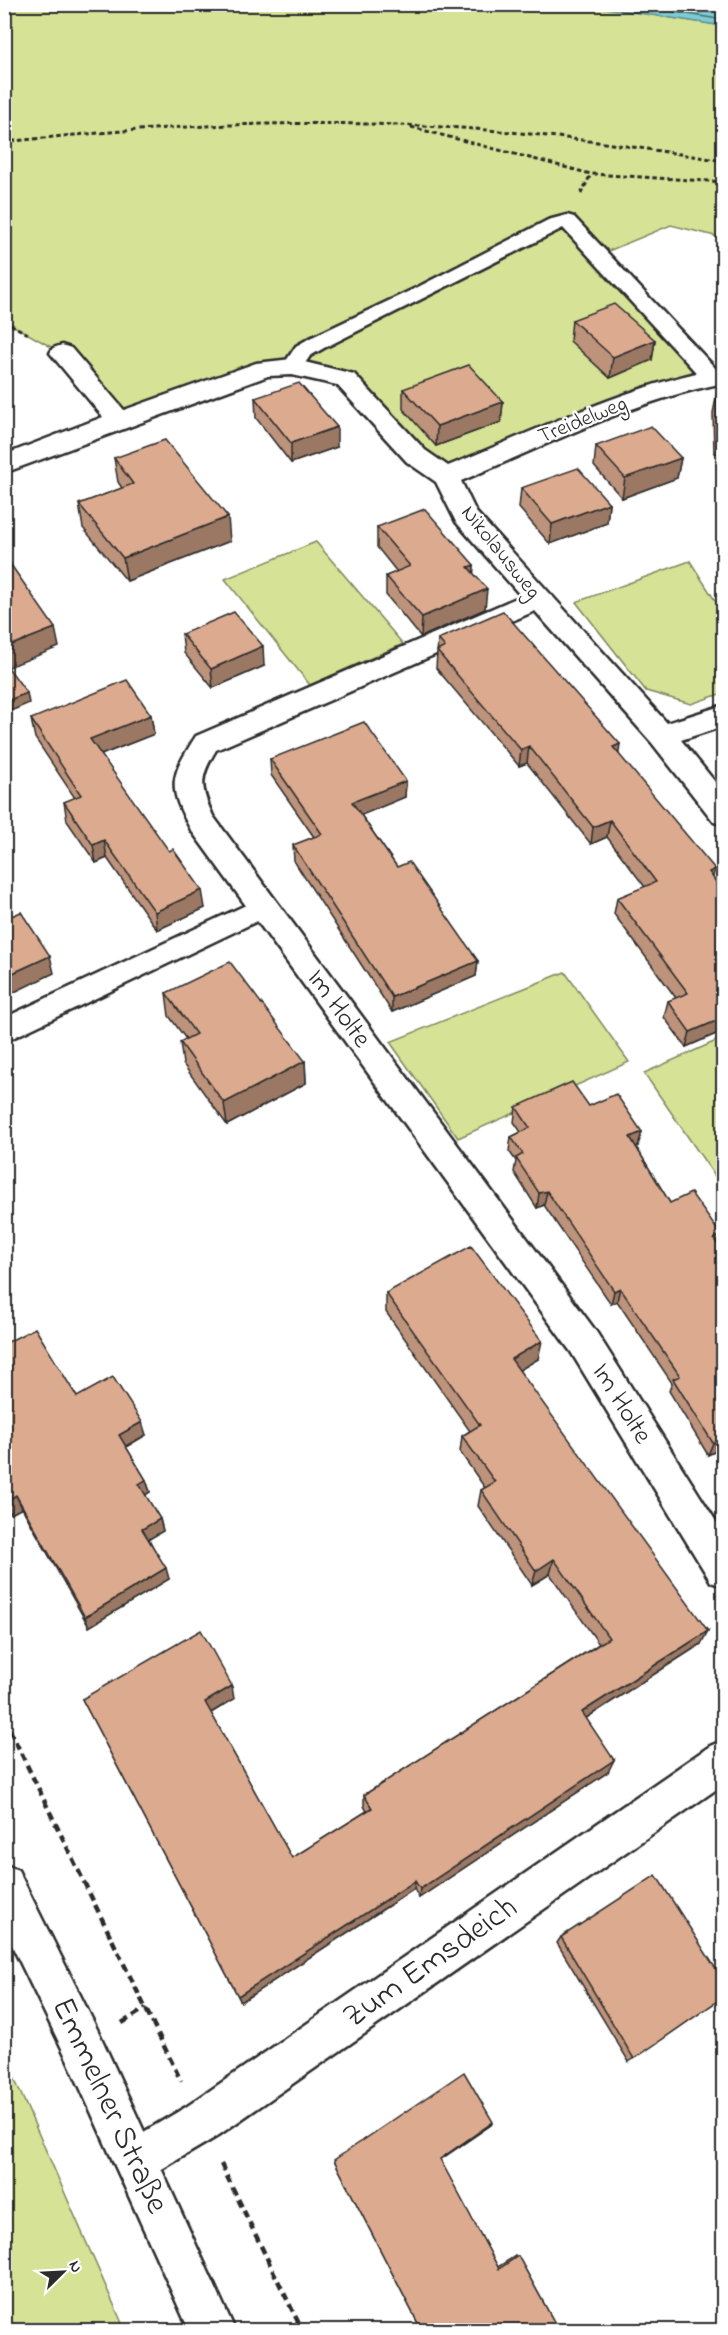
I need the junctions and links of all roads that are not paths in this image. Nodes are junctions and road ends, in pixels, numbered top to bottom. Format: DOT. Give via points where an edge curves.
graph roads {
  1 [pos="62,353"];
  2 [pos="292,367"];
  3 [pos="717,376"];
  4 [pos="118,420"];
  5 [pos="4,465"];
  6 [pos="446,477"];
  7 [pos="538,599"];
  8 [pos="723,715"];
  9 [pos="662,736"];
  10 [pos="723,814"];
  11 [pos="263,907"];
  12 [pos="4,1031"];
  13 [pos="723,1569"];
  14 [pos="723,1760"];
  15 [pos="4,1884"];
  16 [pos="135,2161"];
  17 [pos="212,2331"];
  1 -- 4 [label="street"];
  2 -- 3 [label="lane" via="303,351 325,339 567,221"];
  2 -- 4 [label="street, Nikolausweg" via="265,368"];
  2 -- 6 [label="street, Nikolausweg" via="345,379 416,456"];
  3 -- 6 [label="street, Treidelweg" via="618,406"];
  4 -- 5 [label="street, Nikolausweg"];
  6 -- 7 [label="street, Nikolausweg" via="465,516"];
  7 -- 9 [label="street, Nikolausweg"];
  7 -- 11 [label="street, Im Holte" via="206,743 188,773 188,794 201,822"];
  8 -- 9 [label="street"];
  9 -- 10 [label="street, Nikolausweg"];
  11 -- 12 [label="lane"];
  11 -- 13 [label="street, Im Holte" via="583,1341"];
  14 -- 16 [label="street, Zum Emsdeich" via="201,2122"];
  15 -- 16 [label="street, Emmelner Straße"];
  16 -- 17 [label="street, Emmelner Straße"];
}
